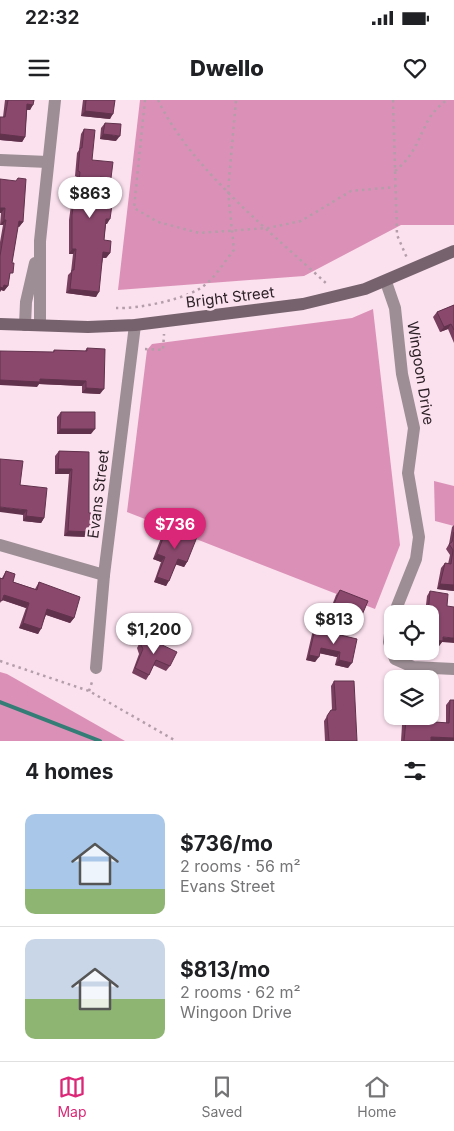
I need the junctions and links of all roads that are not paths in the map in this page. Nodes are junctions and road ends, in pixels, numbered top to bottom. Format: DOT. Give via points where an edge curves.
graph roads {
  1 [pos="55,100"];
  2 [pos="0,160"];
  3 [pos="48,162"];
  4 [pos="40,241"];
  5 [pos="454,251"];
  6 [pos="386,282"];
  7 [pos="0,324"];
  8 [pos="25,325"];
  9 [pos="40,325"];
  10 [pos="135,325"];
  11 [pos="0,544"];
  12 [pos="104,576"];
  13 [pos="398,605"];
  14 [pos="397,660"];
  15 [pos="96,668"];
  16 [pos="454,669"];
  1 -- 3 [label="street"];
  2 -- 3 [label="street"];
  3 -- 4 [label="street"];
  4 -- 8 [label="street" via="26,302"];
  4 -- 9 [label="street"];
  5 -- 6 [label="street, Bright Street"];
  6 -- 10 [label="street, Bright Street" via="303,304"];
  6 -- 13 [label="street, Wingoon Drive" via="395,308 402,374 414,428 408,473 419,537 416,559"];
  7 -- 8 [label="street, Bright Street"];
  8 -- 9 [label="street, Bright Street"];
  9 -- 10 [label="street, Bright Street"];
  10 -- 12 [label="street, Evans Street"];
  11 -- 12 [label="street"];
  12 -- 15 [label="street, Evans Street"];
  14 -- 16 [label="street" via="413,667"];
}
